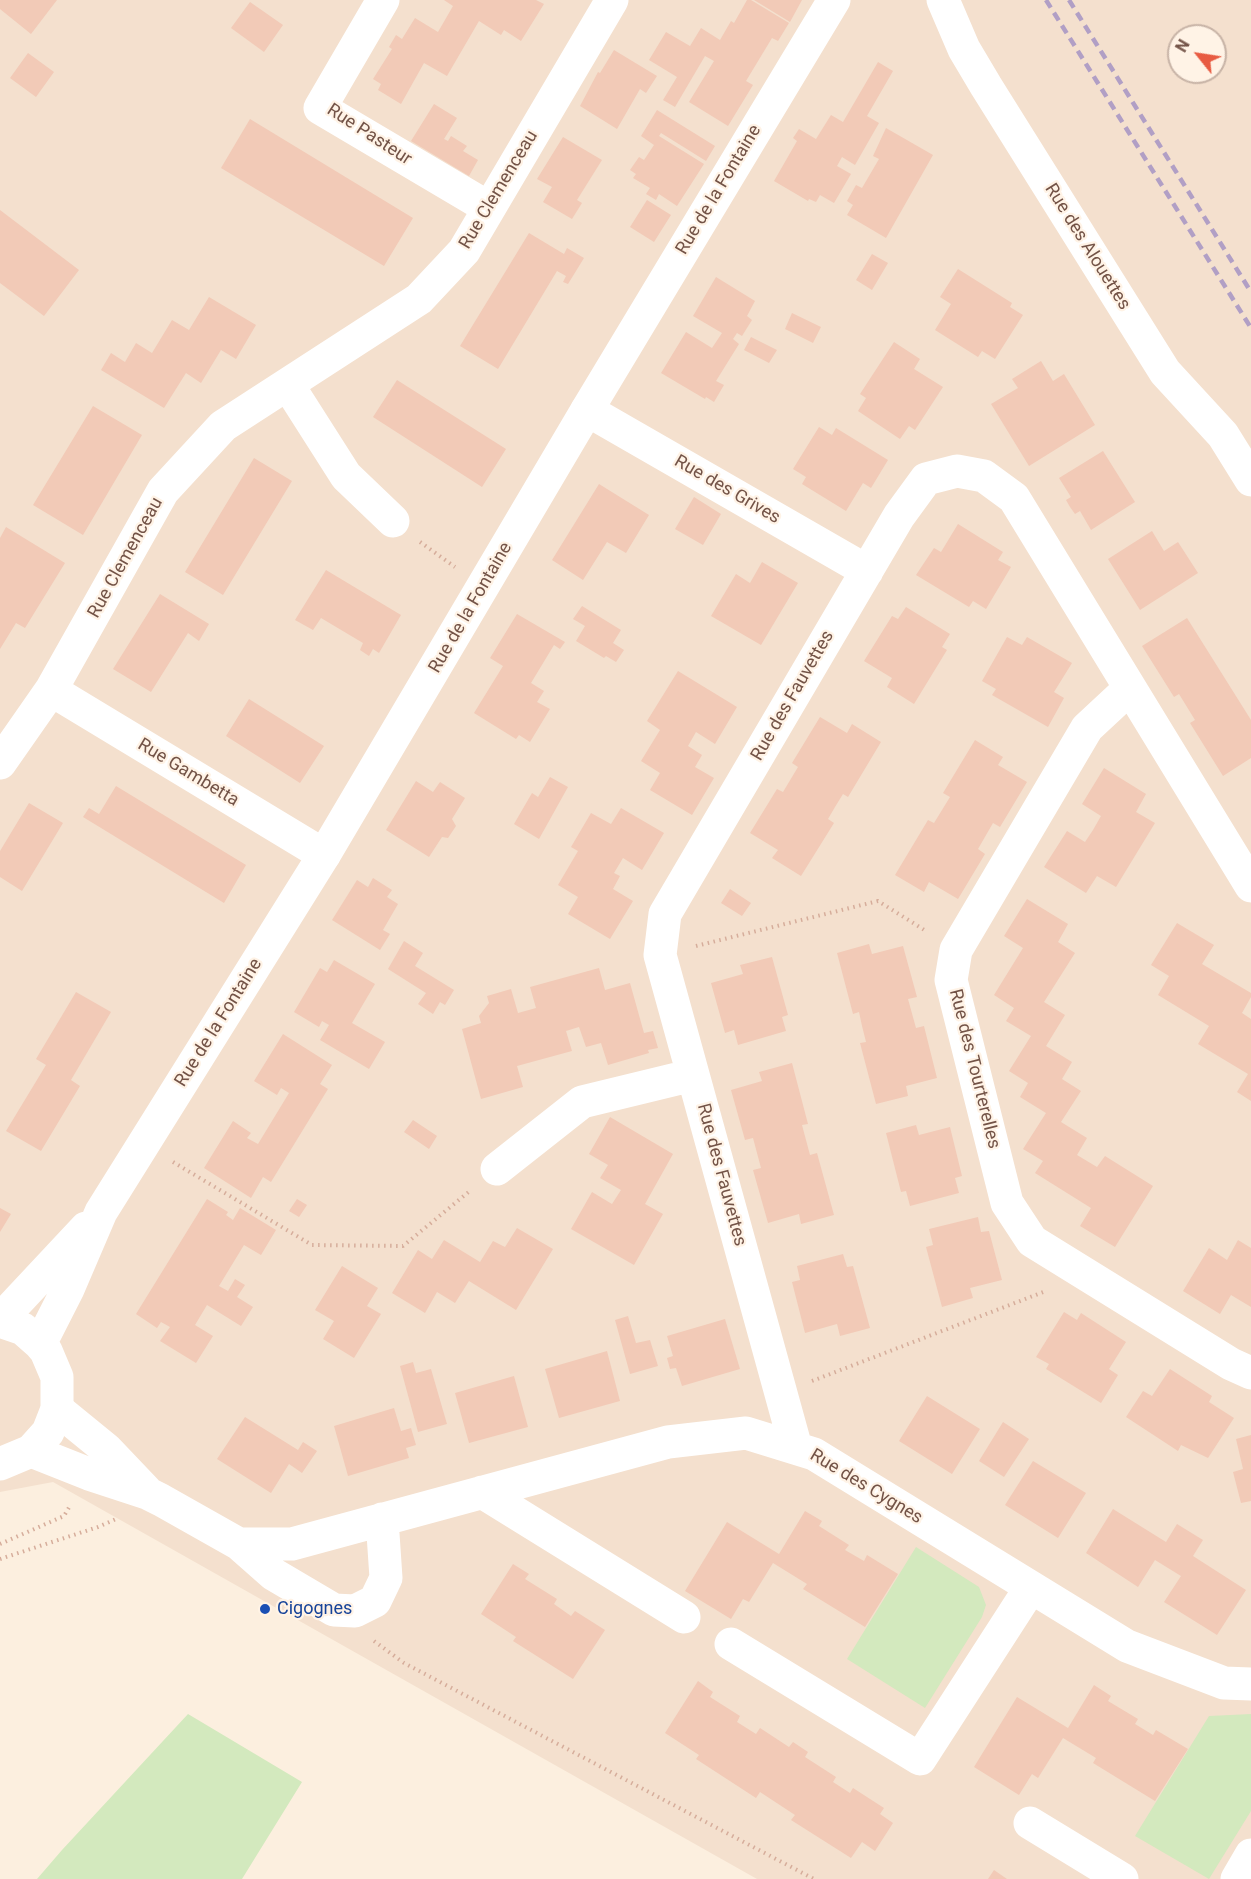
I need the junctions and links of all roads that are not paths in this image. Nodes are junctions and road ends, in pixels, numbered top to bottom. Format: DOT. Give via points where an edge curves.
graph roads {
  1 [pos="383,0"];
  2 [pos="612,0"];
  3 [pos="834,0"];
  4 [pos="943,0"];
  5 [pos="489,208"];
  6 [pos="288,385"];
  7 [pos="587,410"];
  8 [pos="1251,480"];
  9 [pos="393,521"];
  10 [pos="867,571"];
  11 [pos="1130,688"];
  12 [pos="51,690"];
  13 [pos="0,763"];
  14 [pos="324,855"];
  15 [pos="1251,886"];
  16 [pos="693,1075"];
  17 [pos="497,1169"];
  18 [pos="101,1212"];
  19 [pos="0,1320"];
  20 [pos="40,1344"];
  21 [pos="1251,1372"];
  22 [pos="57,1409"];
  23 [pos="796,1448"];
  24 [pos="31,1451"];
  25 [pos="0,1464"];
  26 [pos="482,1492"];
  27 [pos="154,1496"];
  28 [pos="382,1519"];
  29 [pos="239,1544"];
  30 [pos="1031,1587"];
  31 [pos="684,1617"];
  32 [pos="731,1644"];
  33 [pos="1251,1684"];
  34 [pos="1030,1823"];
  35 [pos="1251,1856"];
  36 [pos="1122,1879"];
  37 [pos="1237,1879"];
  1 -- 5 [label="street, Rue Pasteur" via="320,108"];
  2 -- 5 [label="street, Rue Clemenceau"];
  3 -- 7 [label="street, Rue de la Fontaine"];
  4 -- 8 [label="street, Rue des Alouettes" via="964,49 986,86 1165,372 1223,435"];
  5 -- 6 [label="street, Rue Clemenceau" via="464,251 419,299"];
  6 -- 9 [label="street" via="346,476"];
  6 -- 12 [label="street, Rue Clemenceau" via="223,426 163,491"];
  7 -- 10 [label="street, Rue des Grives"];
  7 -- 14 [label="street, Rue de la Fontaine"];
  10 -- 11 [label="street, Rue des Fauvettes" via="926,479 957,471 984,476 1014,498"];
  10 -- 16 [label="street, Rue des Fauvettes" via="665,914 660,955"];
  11 -- 15 [label="street, Rue des Fauvettes"];
  11 -- 21 [label="street, Rue des Tourterelles" via="1087,728 956,950 951,980 1007,1203 1032,1241 1231,1364"];
  12 -- 13 [label="street, Rue Clemenceau"];
  12 -- 14 [label="street, Rue Gambetta"];
  14 -- 18 [label="street, Rue de la Fontaine"];
  16 -- 17 [label="street" via="582,1102"];
  16 -- 23 [label="street, Rue des Fauvettes"];
  18 -- 19 [label="street, Rue de la Fontaine"];
  18 -- 20 [label="street, Rue de la Fontaine"];
  19 -- 20 [label="street" via="23,1329"];
  20 -- 22 [label="street" via="57,1377"];
  22 -- 24 [label="street" via="48,1432"];
  22 -- 27 [label="street"];
  23 -- 26 [label="street, Rue des Cygnes" via="746,1433 668,1442"];
  23 -- 30 [label="street, Rue des Cygnes" via="814,1454"];
  24 -- 25 [label="street"];
  24 -- 27 [label="street"];
  26 -- 28 [label="street, Rue des Cygnes"];
  26 -- 31 [label="street"];
  27 -- 29 [label="street"];
  28 -- 29 [label="street, Rue des Cygnes" via="292,1544"];
  28 -- 29 [label="street" via="386,1578 375,1601 355,1611 334,1610 273,1574"];
  30 -- 32 [label="street" via="920,1759"];
  30 -- 33 [label="street, Rue des Cygnes" via="1127,1647 1224,1683"];
  34 -- 36 [label="street"];
  35 -- 37 [label="street"];
}
